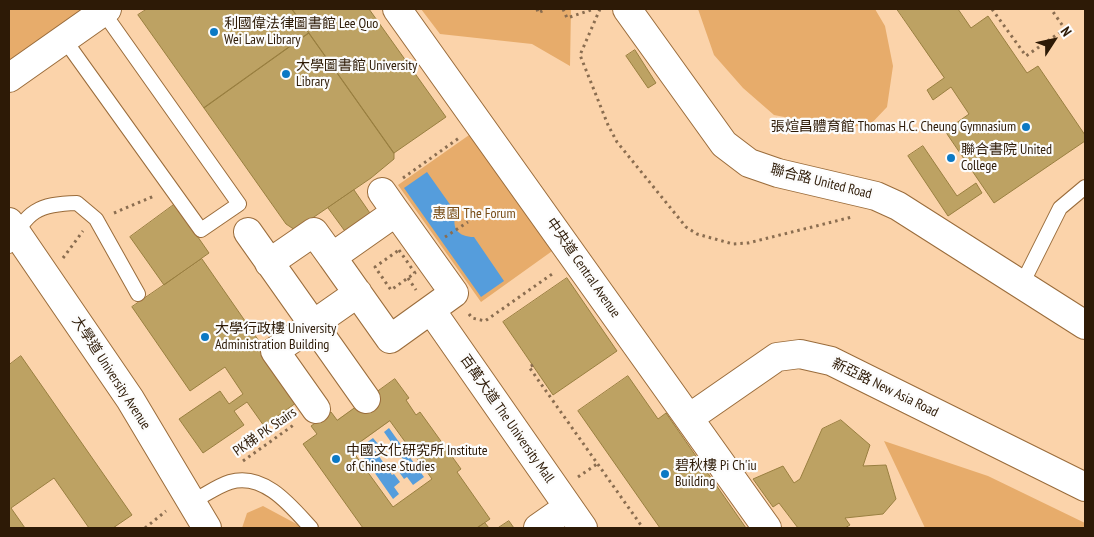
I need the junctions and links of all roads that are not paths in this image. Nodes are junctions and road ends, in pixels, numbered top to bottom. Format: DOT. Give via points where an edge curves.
graph roads {
  1 [pos="397,9"];
  2 [pos="626,9"];
  3 [pos="104,10"];
  4 [pos="64,39"];
  5 [pos="9,78"];
  6 [pos="1085,187"];
  7 [pos="248,232"];
  8 [pos="11,233"];
  9 [pos="332,257"];
  10 [pos="270,263"];
  11 [pos="1022,284"];
  12 [pos="358,293"];
  13 [pos="138,294"];
  14 [pos="431,310"];
  15 [pos="313,325"];
  16 [pos="1085,325"];
  17 [pos="366,399"];
  18 [pos="316,409"];
  19 [pos="689,418"];
  20 [pos="1085,487"];
  21 [pos="180,505"];
  22 [pos="575,518"];
  23 [pos="207,528"];
  24 [pos="311,528"];
  25 [pos="538,528"];
  26 [pos="767,528"];
  1 -- 19 [label="street, 中央道 Central Avenue"];
  2 -- 11 [label="street, 聯合路 United Road" via="724,144 749,163 876,196 898,206"];
  3 -- 4 [label="street"];
  3 -- 4 [label="lane" via="239,204 201,230"];
  4 -- 5 [label="street"];
  6 -- 11 [label="lane" via="1060,208"];
  7 -- 10 [label="street"];
  8 -- 13 [label="lane" via="30,214 52,203 77,203 96,219"];
  8 -- 21 [label="street, 大學道 University Avenue" via="53,284 130,399"];
  9 -- 10 [label="street" via="314,232"];
  9 -- 12 [label="street"];
  9 -- 14 [label="street" via="389,202 454,293"];
  10 -- 15 [label="street"];
  11 -- 16 [label="street, 聯合路 United Road"];
  12 -- 14 [label="street" via="390,339"];
  12 -- 15 [label="street"];
  14 -- 22 [label="street, 百萬大道 The University Mall"];
  15 -- 17 [label="street"];
  15 -- 18 [label="street" via="275,352"];
  19 -- 20 [label="street, 新亞路 New Asia Road" via="777,357 816,356"];
  19 -- 26 [label="street, 中央道 Central Avenue"];
  21 -- 23 [label="street, 大學道 University Avenue"];
  21 -- 24 [label="lane" via="230,482 247,480 274,491"];
  22 -- 25 [label="street"];
}
